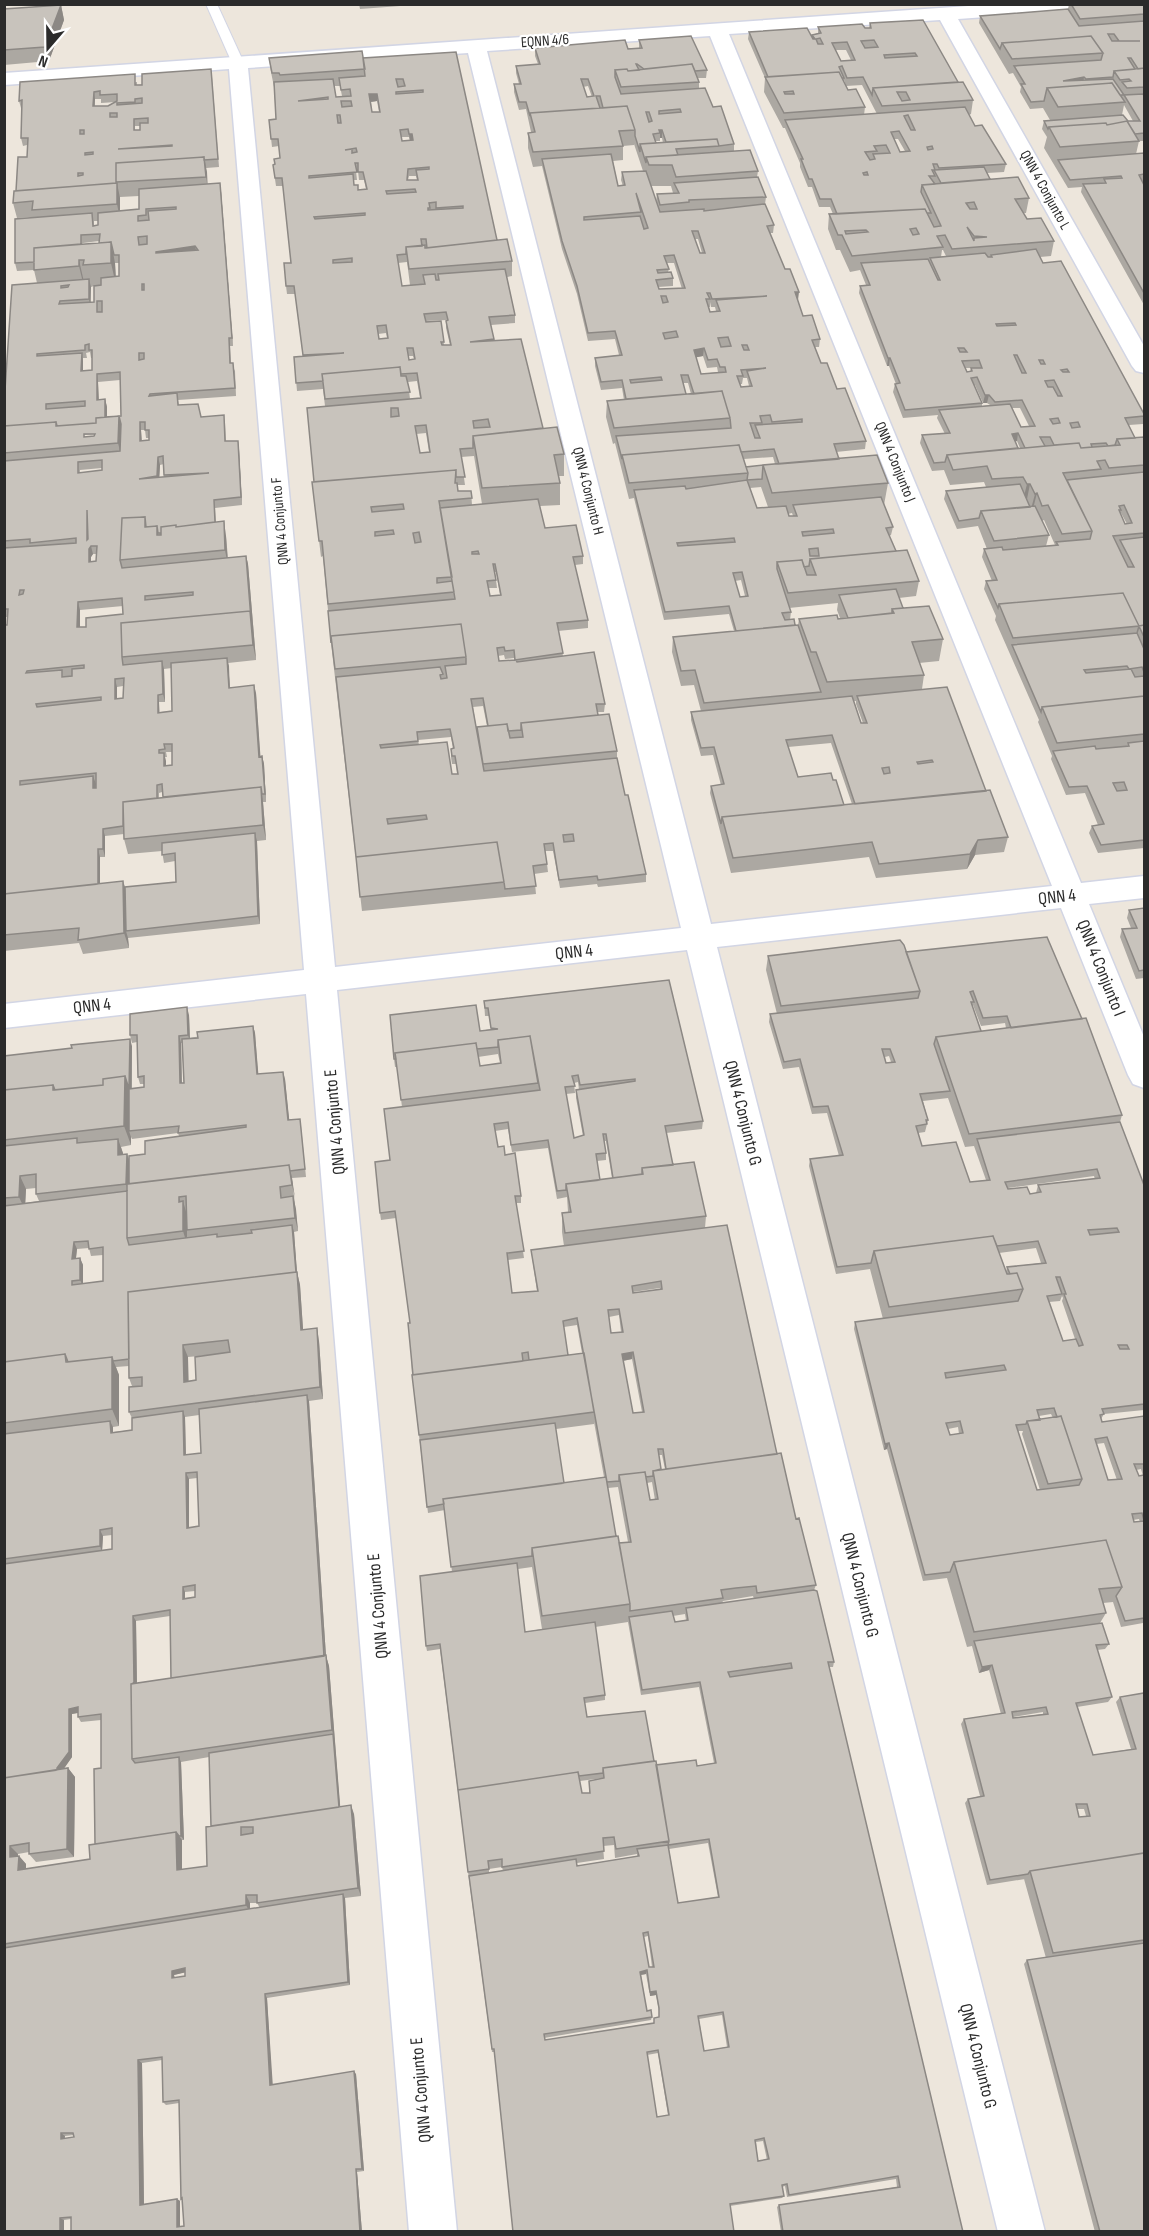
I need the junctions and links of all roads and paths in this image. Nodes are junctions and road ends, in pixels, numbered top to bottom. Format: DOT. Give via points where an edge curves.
graph roads {
  1 [pos="211,4"];
  2 [pos="1075,5"];
  3 [pos="946,14"];
  4 [pos="717,29"];
  5 [pos="476,45"];
  6 [pos="238,63"];
  7 [pos="4,80"];
  8 [pos="1144,366"];
  9 [pos="1144,887"];
  10 [pos="1072,896"];
  11 [pos="699,938"];
  12 [pos="322,980"];
  13 [pos="4,1016"];
  14 [pos="1144,1075"];
  15 [pos="433,2232"];
  16 [pos="1022,2232"];
  1 -- 6 [label="lane"];
  2 -- 3 [label="street, EQNN 4/6"];
  3 -- 4 [label="street, EQNN 4/6"];
  3 -- 8 [label="street, QNN 4 Conjunto L"];
  4 -- 5 [label="street, EQNN 4/6"];
  4 -- 10 [label="street, QNN 4 Conjunto J"];
  5 -- 6 [label="street, EQNN 4/6"];
  5 -- 11 [label="street, QNN 4 Conjunto H"];
  6 -- 7 [label="street, EQNN 4/6"];
  6 -- 12 [label="street, QNN 4 Conjunto F"];
  9 -- 10 [label="street, QNN 4"];
  10 -- 11 [label="street, QNN 4"];
  10 -- 14 [label="street, QNN 4 Conjunto I"];
  11 -- 12 [label="street, QNN 4"];
  11 -- 16 [label="street, QNN 4 Conjunto G"];
  12 -- 13 [label="street, QNN 4"];
  12 -- 15 [label="street, QNN 4 Conjunto E"];
}
